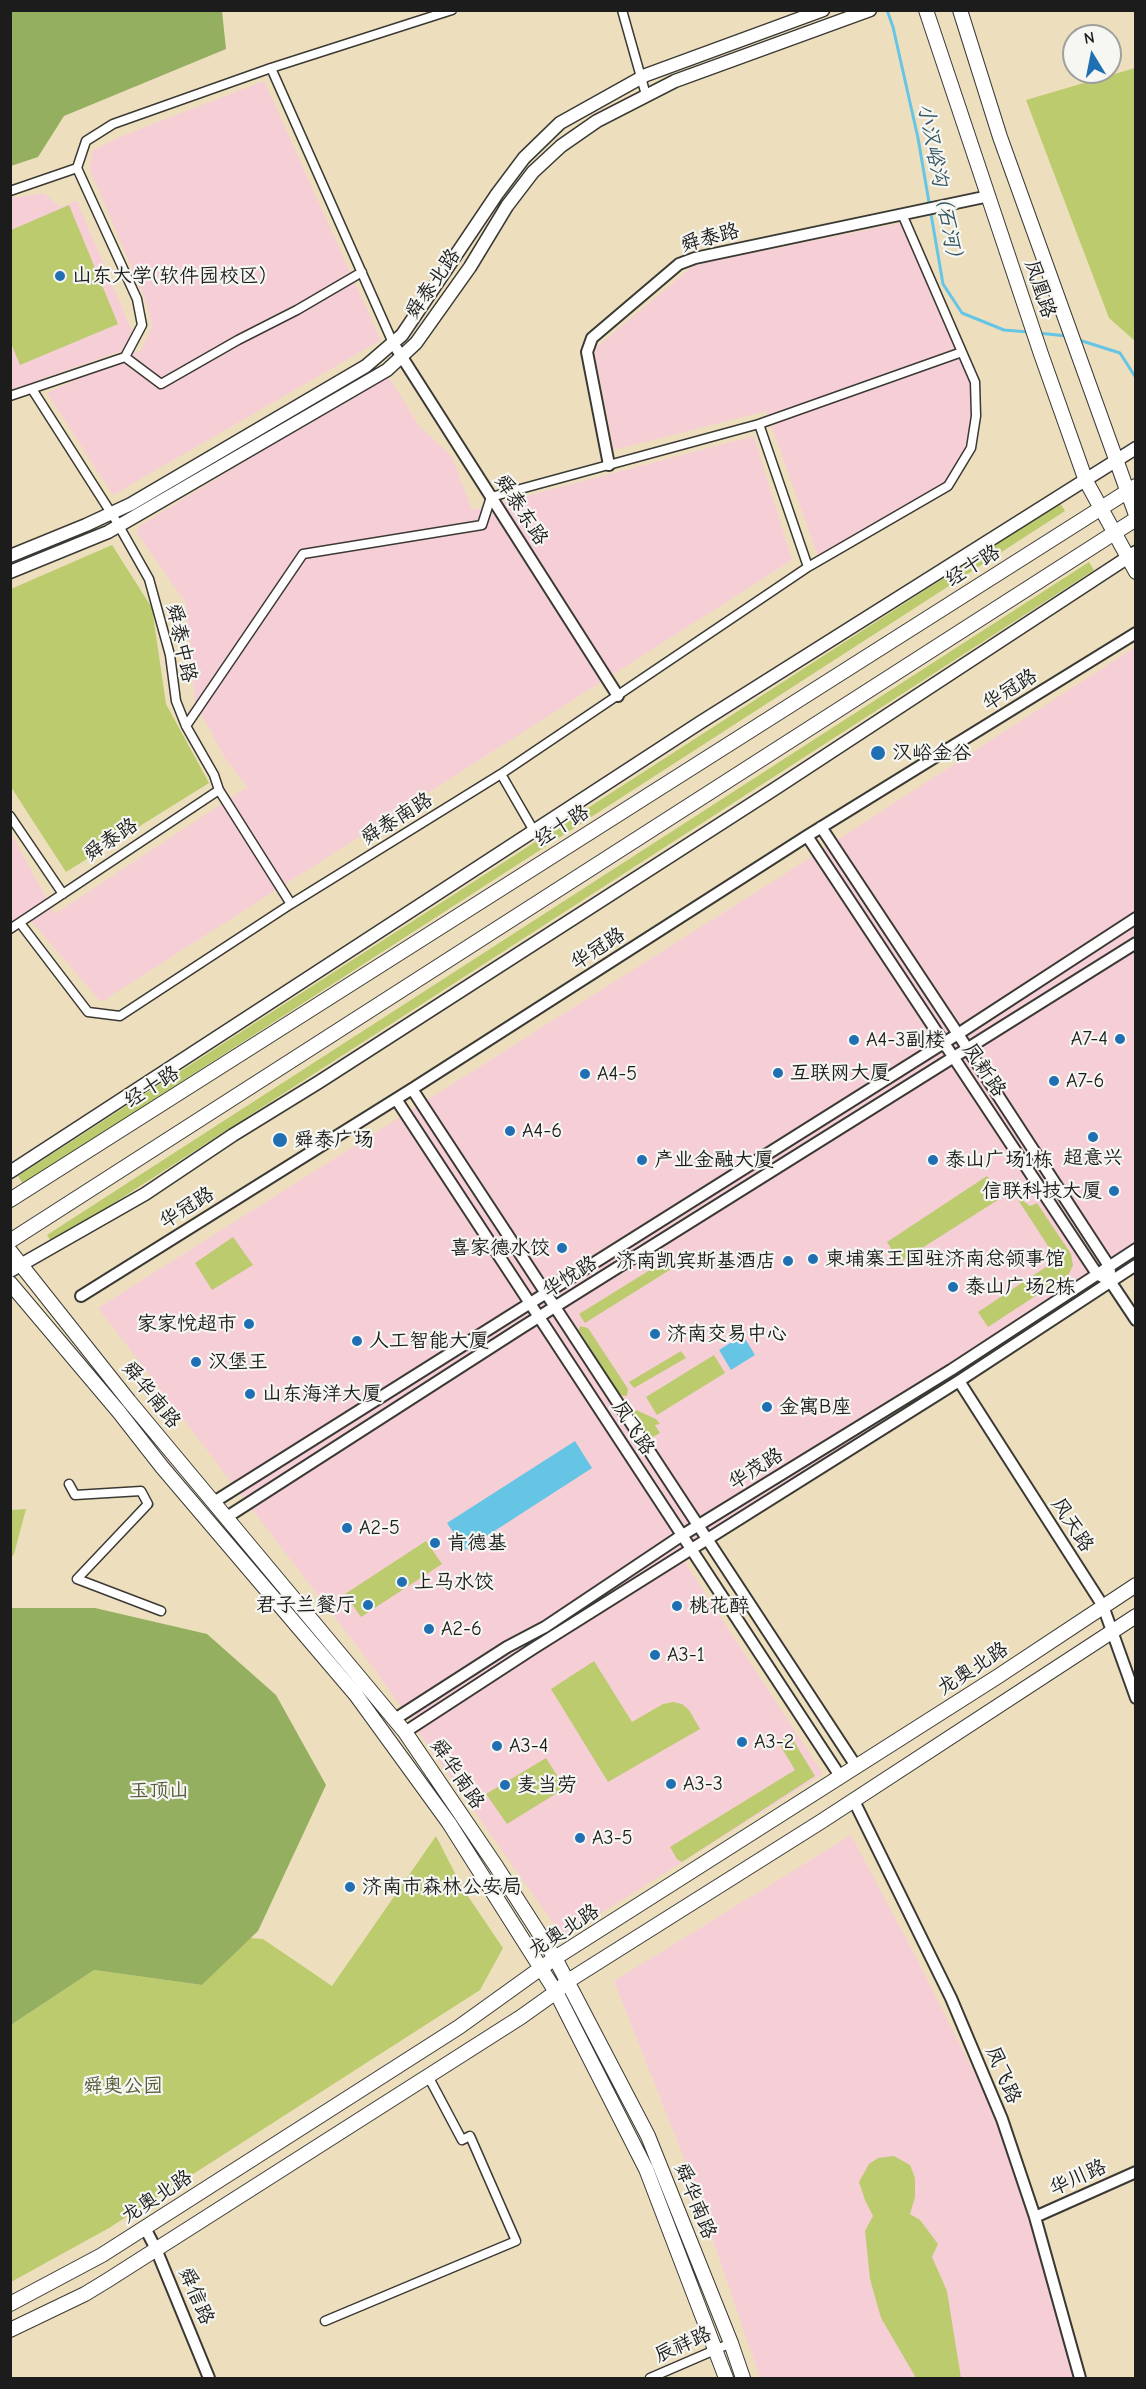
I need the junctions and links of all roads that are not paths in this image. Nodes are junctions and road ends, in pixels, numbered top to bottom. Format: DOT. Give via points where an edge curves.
graph roads {
  1 [pos="452,10"];
  2 [pos="622,10"];
  3 [pos="823,10"];
  4 [pos="870,10"];
  5 [pos="926,10"];
  6 [pos="960,10"];
  7 [pos="271,68"];
  8 [pos="640,78"];
  9 [pos="646,95"];
  10 [pos="77,168"];
  11 [pos="10,191"];
  12 [pos="989,196"];
  13 [pos="902,214"];
  14 [pos="362,272"];
  15 [pos="393,343"];
  16 [pos="963,352"];
  17 [pos="125,357"];
  18 [pos="401,357"];
  19 [pos="32,389"];
  20 [pos="10,396"];
  21 [pos="759,424"];
  22 [pos="1136,448"];
  23 [pos="1116,462"];
  24 [pos="609,465"];
  25 [pos="1086,481"];
  26 [pos="1131,489"];
  27 [pos="491,496"];
  28 [pos="1100,508"];
  29 [pos="1136,517"];
  30 [pos="115,519"];
  31 [pos="1113,533"];
  32 [pos="1131,555"];
  33 [pos="10,556"];
  34 [pos="808,567"];
  35 [pos="10,572"];
  36 [pos="1136,572"];
  37 [pos="1136,633"];
  38 [pos="618,696"];
  39 [pos="186,726"];
  40 [pos="501,774"];
  41 [pos="219,790"];
  42 [pos="10,816"];
  43 [pos="821,827"];
  44 [pos="534,831"];
  45 [pos="807,836"];
  46 [pos="63,894"];
  47 [pos="291,904"];
  48 [pos="1136,918"];
  49 [pos="20,923"];
  50 [pos="10,929"];
  51 [pos="1136,943"];
  52 [pos="958,1034"];
  53 [pos="943,1043"];
  54 [pos="968,1049"];
  55 [pos="953,1057"];
  56 [pos="411,1089"];
  57 [pos="396,1099"];
  58 [pos="10,1172"];
  59 [pos="10,1200"];
  60 [pos="10,1241"];
  61 [pos="1136,1248"];
  62 [pos="10,1251"];
  63 [pos="1136,1265"];
  64 [pos="1109,1266"];
  65 [pos="16,1268"];
  66 [pos="1097,1274"];
  67 [pos="1110,1281"];
  68 [pos="10,1284"];
  69 [pos="546,1295"];
  70 [pos="81,1296"];
  71 [pos="530,1304"];
  72 [pos="554,1308"];
  73 [pos="540,1317"];
  74 [pos="1136,1320"];
  75 [pos="959,1381"];
  76 [pos="69,1484"];
  77 [pos="214,1502"];
  78 [pos="227,1517"];
  79 [pos="698,1526"];
  80 [pos="681,1536"];
  81 [pos="707,1540"];
  82 [pos="691,1550"];
  83 [pos="1136,1585"];
  84 [pos="1103,1606"];
  85 [pos="161,1611"];
  86 [pos="1136,1616"];
  87 [pos="1113,1630"];
  88 [pos="1136,1698"];
  89 [pos="394,1719"];
  90 [pos="405,1732"];
  91 [pos="856,1766"];
  92 [pos="840,1776"];
  93 [pos="854,1801"];
  94 [pos="555,1958"];
  95 [pos="542,1968"];
  96 [pos="568,1981"];
  97 [pos="556,1992"];
  98 [pos="428,2076"];
  99 [pos="1136,2172"];
  100 [pos="1035,2217"];
  101 [pos="145,2228"];
  102 [pos="156,2249"];
  103 [pos="10,2304"];
  104 [pos="325,2321"];
  105 [pos="10,2330"];
  106 [pos="731,2343"];
  107 [pos="716,2348"];
  108 [pos="209,2379"];
  109 [pos="650,2379"];
  110 [pos="726,2379"];
  111 [pos="742,2379"];
  112 [pos="1080,2379"];
  1 -- 7 [label="street"];
  2 -- 8 [label="street"];
  3 -- 8 [label="main road"];
  4 -- 9 [label="main road, 舜泰北路"];
  5 -- 12 [label="main road, 凤凰路"];
  6 -- 23 [label="main road, 凤凰路" via="1000,137"];
  7 -- 10 [label="street" via="113,124 86,141"];
  7 -- 14 [label="street"];
  8 -- 9 [label="street"];
  8 -- 15 [label="main road" via="560,123 524,158 429,298"];
  9 -- 18 [label="main road, 舜泰北路" via="597,121 533,172 416,343"];
  10 -- 11 [label="street"];
  10 -- 17 [label="street" via="137,299 142,325"];
  12 -- 13 [label="street, 舜泰路"];
  12 -- 25 [label="main road, 凤凰路"];
  13 -- 16 [label="street, 舜泰南路"];
  13 -- 24 [label="street, 舜泰路" via="679,264 591,338 587,352"];
  14 -- 15 [label="street"];
  14 -- 17 [label="street" via="161,384"];
  15 -- 18 [label="street, 舜泰东路"];
  15 -- 30 [label="main road" via="366,366"];
  16 -- 21 [label="street"];
  16 -- 34 [label="street, 舜泰南路" via="975,382 976,416 971,448 948,486"];
  17 -- 19 [label="street"];
  18 -- 27 [label="street, 舜泰东路"];
  18 -- 30 [label="main road, 舜泰北路" via="387,370"];
  19 -- 20 [label="street"];
  19 -- 30 [label="street, 舜泰中路"];
  21 -- 24 [label="street"];
  21 -- 34 [label="street"];
  22 -- 23 [label="main road"];
  23 -- 25 [label="main road, 经十路"];
  23 -- 26 [label="main road, 凤凰路"];
  24 -- 27 [label="street"];
  25 -- 28 [label="main road, 凤凰路"];
  25 -- 44 [label="main road, 经十路"];
  26 -- 28 [label="main road, 经十路"];
  26 -- 29 [label="main road, 凤凰路"];
  27 -- 38 [label="street, 舜泰东路"];
  27 -- 39 [label="street" via="482,525 303,554"];
  28 -- 31 [label="main road, 凤凰路"];
  28 -- 59 [label="main road, 经十路"];
  29 -- 31 [label="main road"];
  30 -- 33 [label="main road"];
  30 -- 35 [label="main road, 舜泰北路"];
  30 -- 39 [label="street, 舜泰中路" via="149,579 170,655 176,701"];
  31 -- 32 [label="main road, 凤凰路"];
  31 -- 60 [label="main road"];
  32 -- 36 [label="main road, 凤凰路"];
  32 -- 65 [label="main road" via="145,1194"];
  34 -- 38 [label="street, 舜泰南路"];
  37 -- 43 [label="street, 华冠路"];
  38 -- 40 [label="street, 舜泰南路"];
  39 -- 41 [label="street, 舜泰中路"];
  40 -- 44 [label="street"];
  40 -- 47 [label="street, 舜泰南路"];
  41 -- 46 [label="street, 舜泰路"];
  41 -- 47 [label="street"];
  42 -- 46 [label="street"];
  43 -- 45 [label="street, 华冠路"];
  43 -- 52 [label="street, 凤新路"];
  44 -- 58 [label="main road, 经十路"];
  45 -- 53 [label="street, 凤新路"];
  45 -- 56 [label="street, 华冠路"];
  46 -- 49 [label="street, 舜泰路"];
  47 -- 49 [label="street, 舜泰南路" via="120,1016 88,1012"];
  48 -- 52 [label="street"];
  49 -- 50 [label="street, 舜泰路"];
  51 -- 54 [label="street, 华悦路"];
  52 -- 53 [label="street"];
  52 -- 54 [label="street, 凤新路"];
  53 -- 55 [label="street, 凤新路"];
  53 -- 69 [label="street"];
  54 -- 55 [label="street, 华悦路"];
  54 -- 64 [label="street, 凤新路"];
  55 -- 66 [label="street, 凤新路"];
  55 -- 72 [label="street, 华悦路"];
  56 -- 57 [label="street, 华冠路"];
  56 -- 69 [label="street, 凤飞路"];
  57 -- 70 [label="street, 华冠路"];
  57 -- 71 [label="street, 凤飞路"];
  61 -- 64 [label="street, 华茂路"];
  62 -- 65 [label="main road, 舜华南路"];
  63 -- 67 [label="street"];
  64 -- 66 [label="street, 华茂路"];
  64 -- 67 [label="street"];
  65 -- 77 [label="main road, 舜华南路"];
  66 -- 67 [label="street, 凤新路"];
  66 -- 79 [label="street, 华茂路" via="951,1370"];
  67 -- 74 [label="street, 凤新路"];
  67 -- 75 [label="street, 华茂路"];
  68 -- 95 [label="main road, 舜华南路" via="356,1695 445,1816"];
  69 -- 71 [label="street"];
  69 -- 72 [label="street, 凤飞路"];
  71 -- 73 [label="street, 凤飞路"];
  71 -- 77 [label="street"];
  72 -- 73 [label="street, 华悦路"];
  72 -- 79 [label="street, 凤飞路"];
  73 -- 78 [label="street, 华悦路"];
  73 -- 80 [label="street, 凤飞路"];
  75 -- 81 [label="street, 华茂路"];
  75 -- 84 [label="street, 风天路"];
  76 -- 85 [label="street" via="75,1495 141,1491 148,1504 77,1579"];
  77 -- 78 [label="main road, 舜华南路"];
  78 -- 89 [label="main road, 舜华南路"];
  79 -- 80 [label="street, 华茂路"];
  79 -- 81 [label="street, 凤飞路"];
  80 -- 82 [label="street, 凤飞路"];
  80 -- 89 [label="street, 华茂路"];
  81 -- 82 [label="street, 华茂路"];
  81 -- 91 [label="street, 凤飞路"];
  82 -- 90 [label="street, 华茂路"];
  82 -- 92 [label="street, 凤飞路"];
  83 -- 84 [label="main road, 龙奥北路"];
  84 -- 87 [label="street, 风天路"];
  84 -- 91 [label="main road, 龙奥北路"];
  86 -- 87 [label="main road"];
  87 -- 88 [label="street, 风天路"];
  87 -- 93 [label="main road"];
  89 -- 90 [label="main road, 舜华南路"];
  90 -- 94 [label="main road, 舜华南路"];
  91 -- 92 [label="main road, 龙奥北路"];
  92 -- 94 [label="main road, 龙奥北路"];
  93 -- 96 [label="main road"];
  93 -- 100 [label="street, 凤飞路" via="951,1998 1002,2119"];
  94 -- 95 [label="main road, 龙奥北路"];
  94 -- 96 [label="main road, 舜华南路"];
  95 -- 97 [label="main road, 舜华南路"];
  95 -- 101 [label="main road, 龙奥北路" via="459,2027"];
  96 -- 97 [label="main road"];
  96 -- 106 [label="main road, 舜华南路" via="648,2136"];
  97 -- 98 [label="main road"];
  97 -- 107 [label="main road, 舜华南路" via="646,2169"];
  98 -- 102 [label="main road"];
  98 -- 104 [label="street" via="462,2140 470,2136 516,2241"];
  99 -- 100 [label="street, 华川路"];
  100 -- 112 [label="street, 凤飞路"];
  101 -- 102 [label="street, 舜信路"];
  101 -- 103 [label="main road, 龙奥北路" via="67,2276"];
  102 -- 105 [label="main road" via="85,2294"];
  102 -- 108 [label="street, 舜信路"];
  106 -- 107 [label="street, 辰祥路"];
  106 -- 111 [label="main road, 舜华南路"];
  107 -- 109 [label="street, 辰祥路"];
  107 -- 110 [label="main road, 舜华南路"];
}
